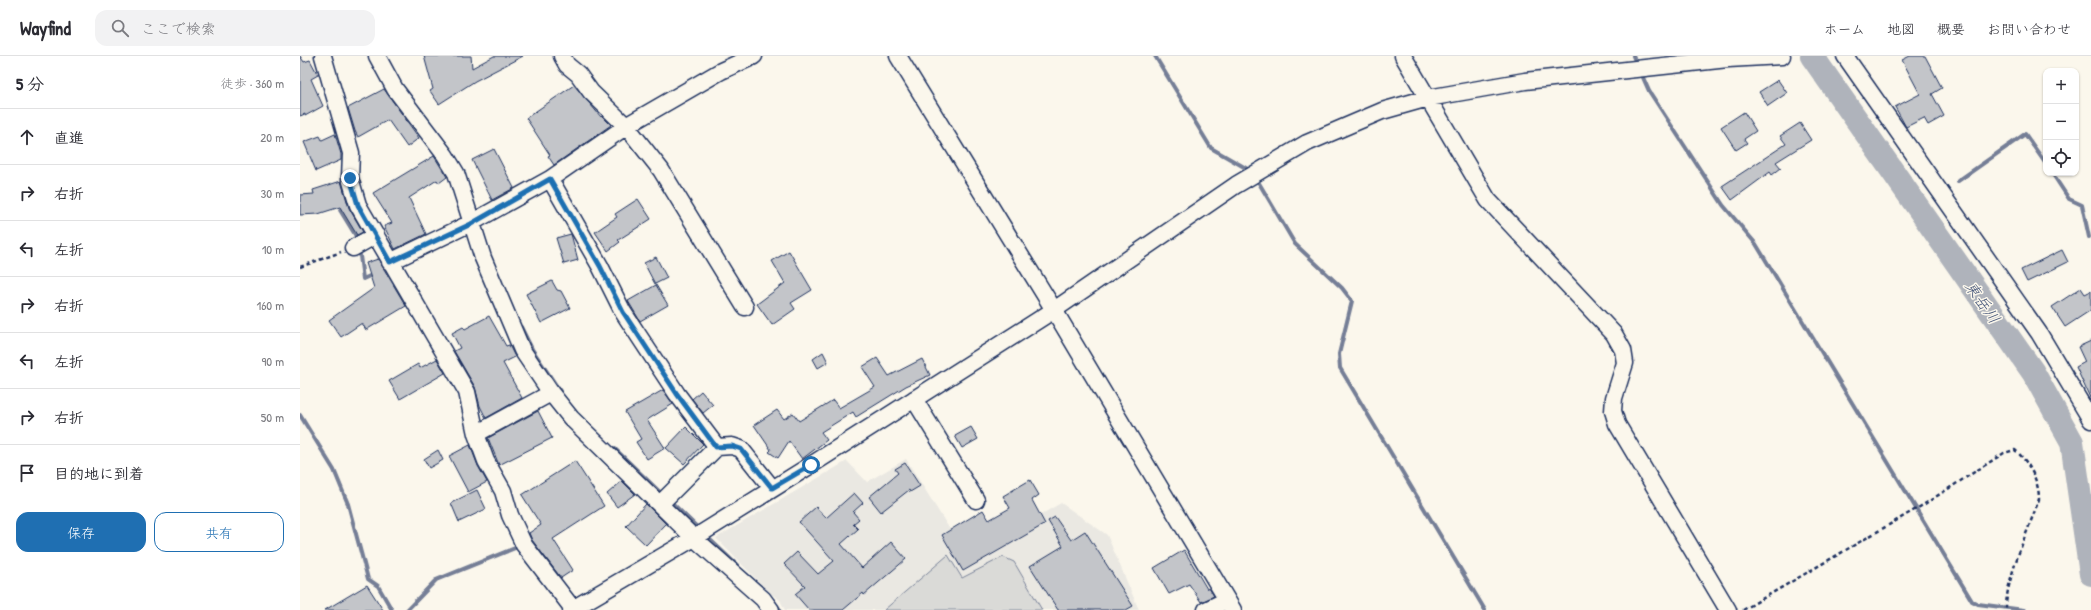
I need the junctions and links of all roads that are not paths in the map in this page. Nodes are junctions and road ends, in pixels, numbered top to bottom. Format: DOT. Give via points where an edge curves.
graph roads {
  1 [pos="323,56"];
  2 [pos="377,56"];
  3 [pos="562,56"];
  4 [pos="754,56"];
  5 [pos="898,56"];
  6 [pos="1403,56"];
  7 [pos="1775,56"];
  8 [pos="1846,56"];
  9 [pos="1428,98"];
  10 [pos="627,126"];
  11 [pos="550,179"];
  12 [pos="471,224"];
  13 [pos="376,236"];
  14 [pos="353,248"];
  15 [pos="390,262"];
  16 [pos="745,307"];
  17 [pos="1054,310"];
  18 [pos="551,393"];
  19 [pos="914,399"];
  20 [pos="2091,420"];
  21 [pos="476,434"];
  22 [pos="716,447"];
  23 [pos="772,488"];
  24 [pos="976,500"];
  25 [pos="660,504"];
  26 [pos="694,538"];
  27 [pos="1230,605"];
  28 [pos="572,609"];
  29 [pos="771,610"];
  30 [pos="1206,610"];
  31 [pos="1728,610"];
  1 -- 13 [label="street" via="351,153 352,190"];
  2 -- 12 [label="street" via="395,89 456,173"];
  3 -- 10 [label="street" via="591,92"];
  4 -- 10 [label="street" via="721,71"];
  5 -- 17 [label="street"];
  6 -- 9 [label="street"];
  7 -- 9 [label="street" via="1526,81"];
  8 -- 20 [label="street" via="2039,333"];
  9 -- 17 [label="street" via="1382,111 1307,144 1236,185"];
  9 -- 31 [label="street" via="1488,200 1614,334 1623,350 1625,363 1612,411 1617,424"];
  10 -- 11 [label="street"];
  10 -- 16 [label="street" via="661,170"];
  11 -- 12 [label="street"];
  11 -- 22 [label="street" via="623,312 677,394"];
  12 -- 15 [label="street"];
  12 -- 18 [label="street" via="522,350"];
  13 -- 14 [label="street"];
  13 -- 15 [label="street"];
  15 -- 21 [label="street" via="467,392"];
  17 -- 19 [label="street"];
  17 -- 27 [label="street"];
  18 -- 21 [label="street"];
  18 -- 25 [label="street" via="571,418"];
  19 -- 23 [label="street"];
  19 -- 24 [label="street"];
  21 -- 28 [label="street" via="524,545"];
  22 -- 23 [label="street" via="732,446 741,449"];
  22 -- 25 [label="street"];
  23 -- 26 [label="street"];
  25 -- 26 [label="street"];
  26 -- 28 [label="street"];
  26 -- 29 [label="street" via="763,599"];
  27 -- 30 [label="street"];
}
